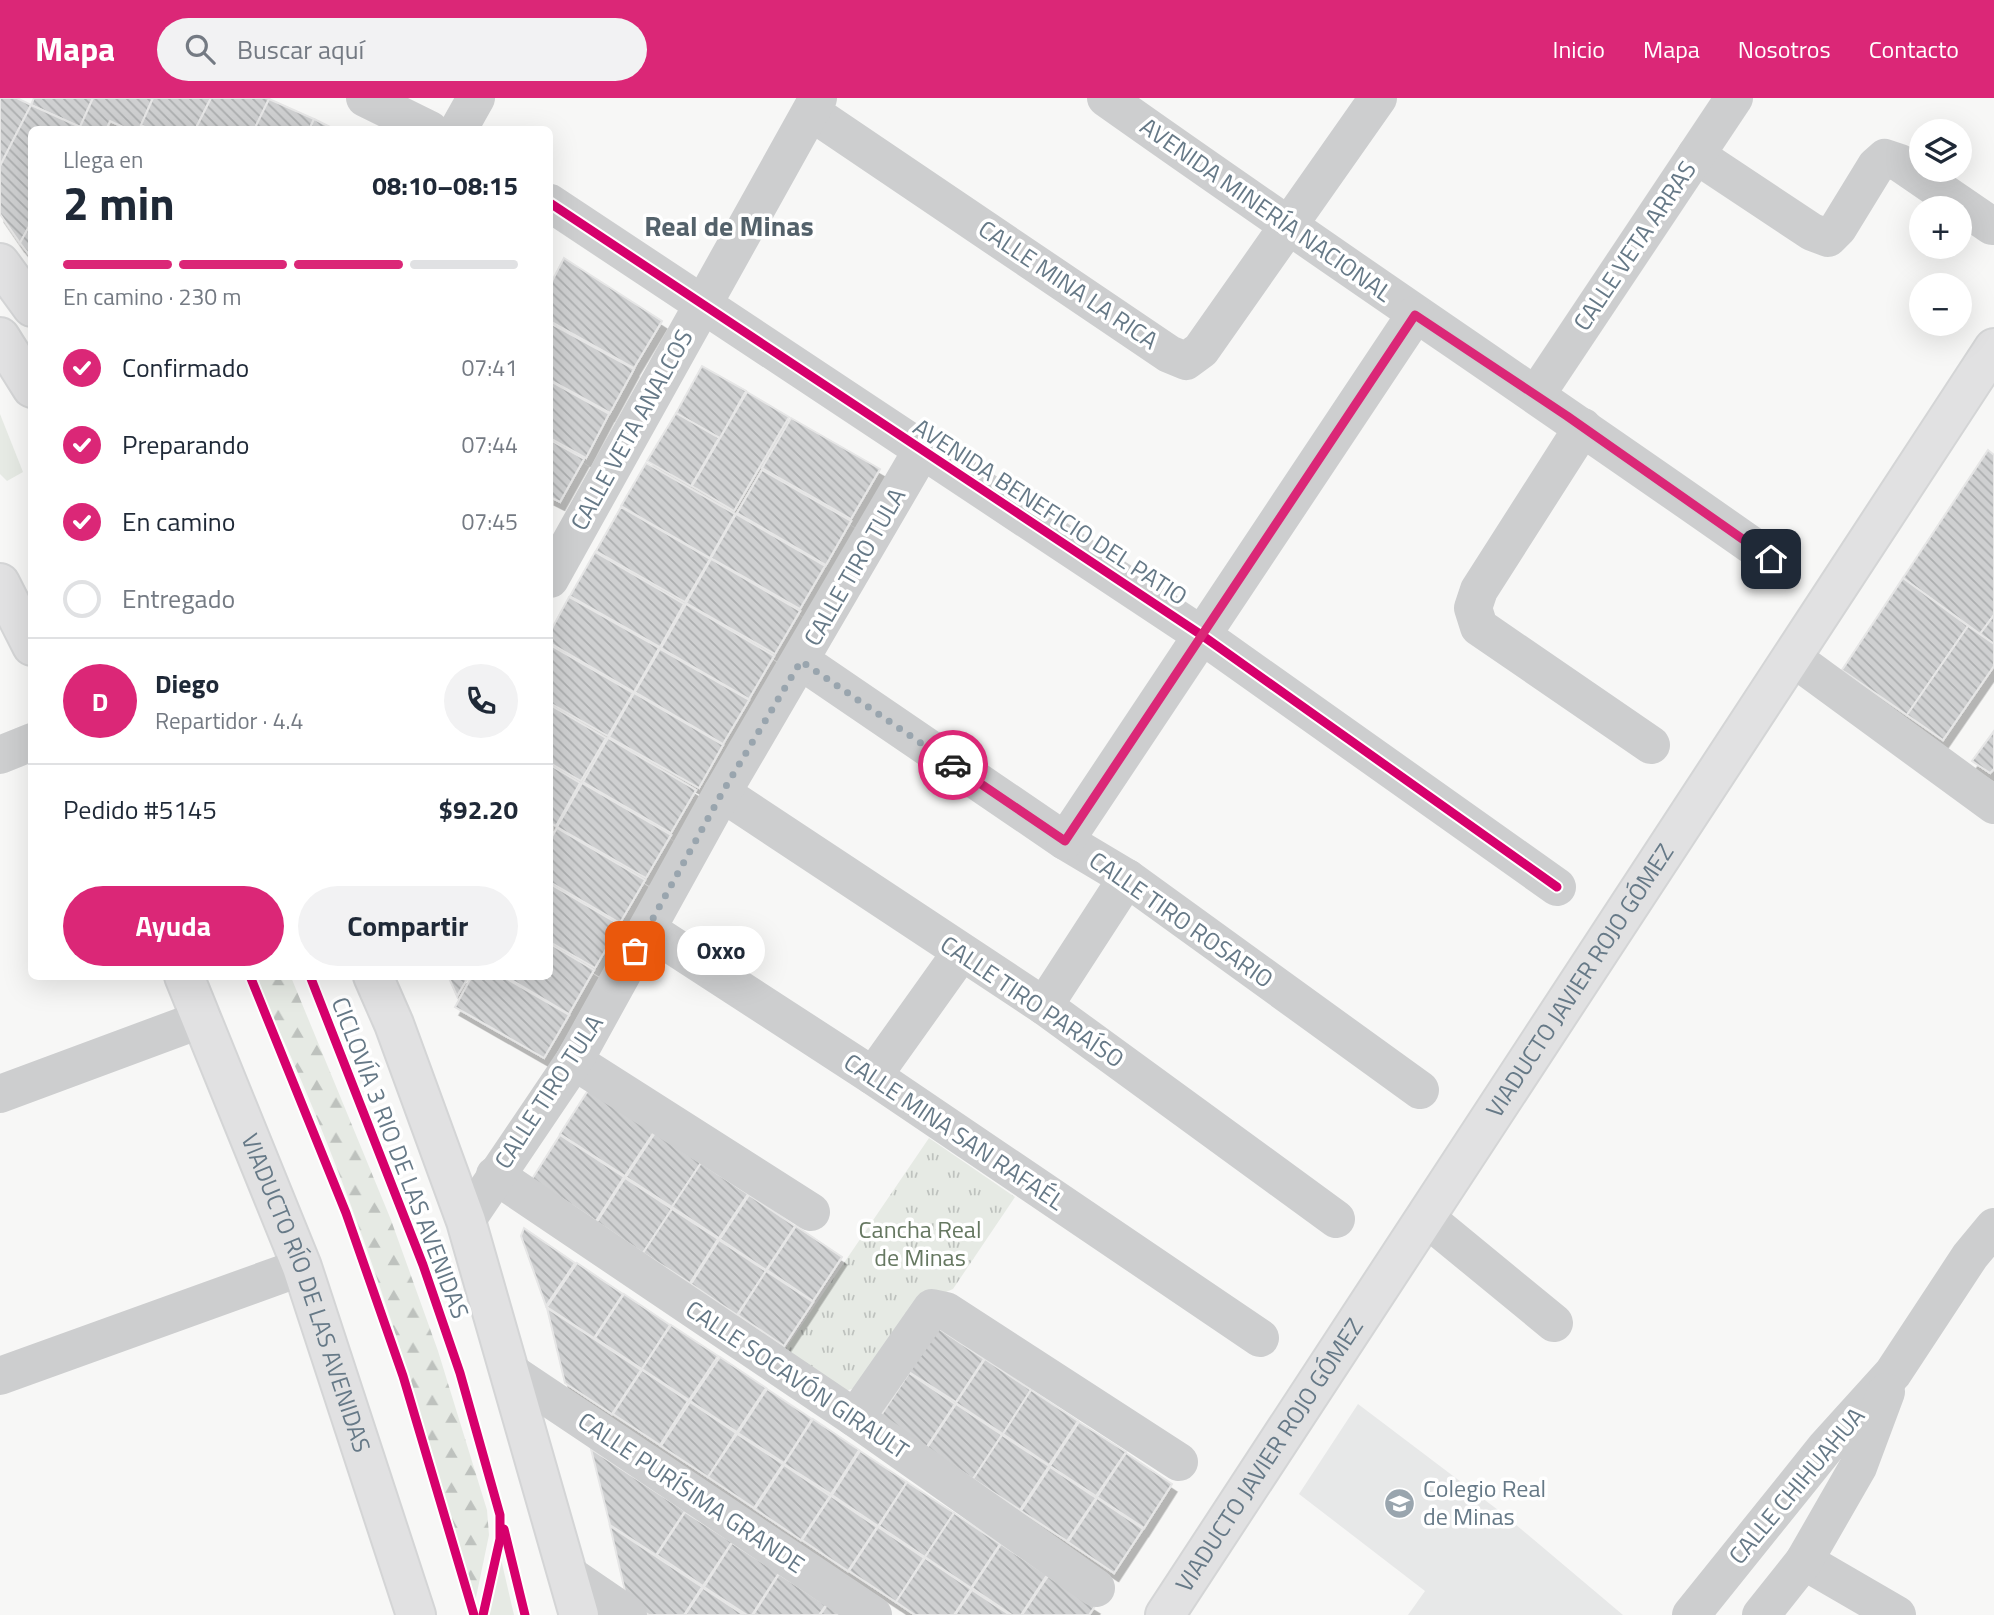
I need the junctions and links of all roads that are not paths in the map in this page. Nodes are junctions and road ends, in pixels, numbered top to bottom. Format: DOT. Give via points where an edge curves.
graph roads {
  1 [pos="365,98"];
  2 [pos="476,98"];
  3 [pos="1106,98"];
  4 [pos="1378,98"];
  5 [pos="1734,98"];
  6 [pos="815,105"];
  7 [pos="422,126"];
  8 [pos="460,126"];
  9 [pos="1696,155"];
  10 [pos="553,205"];
  11 [pos="1992,226"];
  12 [pos="1288,227"];
  13 [pos="0,262"];
  14 [pos="28,301"];
  15 [pos="703,302"];
  16 [pos="1415,315"];
  17 [pos="0,337"];
  18 [pos="1994,348"];
  19 [pos="28,382"];
  20 [pos="1536,395"];
  21 [pos="1583,427"];
  22 [pos="921,452"];
  23 [pos="1771,559"];
  24 [pos="553,574"];
  25 [pos="0,583"];
  26 [pos="0,615"];
  27 [pos="1203,636"];
  28 [pos="28,638"];
  29 [pos="28,654"];
  30 [pos="1791,657"];
  31 [pos="801,661"];
  32 [pos="28,744"];
  33 [pos="1651,745"];
  34 [pos="0,755"];
  35 [pos="722,793"];
  36 [pos="1994,805"];
  37 [pos="1065,841"];
  38 [pos="1127,878"];
  39 [pos="1557,887"];
  40 [pos="647,929"];
  41 [pos="960,954"];
  42 [pos="186,980"];
  43 [pos="375,980"];
  44 [pos="1044,1006"];
  45 [pos="202,1019"];
  46 [pos="574,1061"];
  47 [pos="873,1076"];
  48 [pos="1420,1090"];
  49 [pos="0,1094"];
  50 [pos="495,1175"];
  51 [pos="811,1212"];
  52 [pos="1425,1217"];
  53 [pos="1336,1219"];
  54 [pos="466,1221"];
  55 [pos="1986,1251"];
  56 [pos="302,1267"];
  57 [pos="1554,1323"];
  58 [pos="1260,1338"];
  59 [pos="509,1371"];
  60 [pos="1893,1373"];
  61 [pos="0,1376"];
  62 [pos="855,1418"];
  63 [pos="1179,1462"];
  64 [pos="1804,1562"];
  65 [pos="568,1574"];
  66 [pos="1096,1588"];
  67 [pos="1696,1608"];
  68 [pos="1774,1611"];
  69 [pos="416,1615"];
  70 [pos="579,1615"];
  71 [pos="628,1615"];
  72 [pos="873,1615"];
  73 [pos="1165,1615"];
  74 [pos="1898,1615"];
  1 -- 7 [label="street"];
  2 -- 8 [label="street"];
  3 -- 12 [label="street, AVENIDA MINERÍA NACIONAL"];
  4 -- 12 [label="street"];
  5 -- 9 [label="street, CALLE VETA ARRAS"];
  6 -- 12 [label="street, CALLE MINA LA RICA" via="1169,354 1186,361 1201,350"];
  6 -- 15 [label="street, CALLE VETA ANALCOS"];
  9 -- 11 [label="street" via="1828,238 1885,158 1900,163"];
  9 -- 20 [label="street, CALLE VETA ARRAS"];
  10 -- 15 [label="street, AVENIDA BENEFICIO DEL PATIO"];
  12 -- 16 [label="street, AVENIDA MINERÍA NACIONAL"];
  13 -- 14 [label="main road"];
  15 -- 22 [label="street, AVENIDA BENEFICIO DEL PATIO"];
  15 -- 24 [label="street, CALLE VETA ANALCOS"];
  16 -- 20 [label="street, AVENIDA MINERÍA NACIONAL"];
  16 -- 27 [label="street"];
  17 -- 19 [label="main road"];
  18 -- 30 [label="main road, VIADUCTO JAVIER ROJO GÓMEZ"];
  20 -- 21 [label="street, AVENIDA MINERÍA NACIONAL"];
  21 -- 23 [label="street, AVENIDA MINERÍA NACIONAL"];
  21 -- 33 [label="street" via="1479,590 1473,608 1479,627"];
  22 -- 27 [label="street, AVENIDA BENEFICIO DEL PATIO"];
  22 -- 31 [label="street, CALLE TIRO TULA"];
  25 -- 28 [label="main road"];
  26 -- 29 [label="main road"];
  27 -- 37 [label="street"];
  27 -- 39 [label="street, AVENIDA BENEFICIO DEL PATIO"];
  30 -- 36 [label="street"];
  30 -- 52 [label="main road, VIADUCTO JAVIER ROJO GÓMEZ"];
  31 -- 35 [label="street, CALLE TIRO TULA"];
  31 -- 37 [label="street, CALLE TIRO ROSARIO"];
  32 -- 34 [label="street"];
  35 -- 40 [label="street, CALLE TIRO TULA"];
  35 -- 41 [label="street, CALLE TIRO PARAÍSO"];
  37 -- 38 [label="street, CALLE TIRO ROSARIO"];
  38 -- 44 [label="street"];
  38 -- 48 [label="street, CALLE TIRO ROSARIO"];
  40 -- 46 [label="street, CALLE TIRO TULA"];
  40 -- 47 [label="street, CALLE MINA SAN RAFAÉL"];
  41 -- 44 [label="street, CALLE TIRO PARAÍSO"];
  41 -- 47 [label="street"];
  42 -- 45 [label="main road, VIADUCTO RÍO DE LAS AVENIDAS"];
  43 -- 54 [label="main road"];
  44 -- 53 [label="street, CALLE TIRO PARAÍSO"];
  45 -- 49 [label="street"];
  45 -- 56 [label="main road, VIADUCTO RÍO DE LAS AVENIDAS"];
  46 -- 50 [label="street, CALLE TIRO TULA"];
  46 -- 51 [label="street"];
  47 -- 58 [label="street, CALLE MINA SAN RAFAÉL"];
  50 -- 54 [label="street, CALLE TIRO TULA"];
  50 -- 62 [label="street, CALLE SOCAVÓN GIRAULT"];
  52 -- 57 [label="street"];
  52 -- 73 [label="main road, VIADUCTO JAVIER ROJO GÓMEZ"];
  54 -- 59 [label="main road"];
  55 -- 60 [label="street, CALLE CHIHUAHUA"];
  56 -- 61 [label="street"];
  56 -- 69 [label="main road, VIADUCTO RÍO DE LAS AVENIDAS"];
  59 -- 65 [label="main road"];
  59 -- 72 [label="street, CALLE PURÍSIMA GRANDE"];
  60 -- 64 [label="street, CALLE CHIHUAHUA" via="1858,1467"];
  60 -- 67 [label="street, CALLE CHIHUAHUA" via="1826,1447"];
  62 -- 63 [label="street" via="932,1308 946,1311"];
  62 -- 66 [label="street, CALLE SOCAVÓN GIRAULT"];
  64 -- 68 [label="street, CALLE CHIHUAHUA"];
  64 -- 74 [label="street"];
  65 -- 70 [label="main road"];
  65 -- 71 [label="street"];
}
